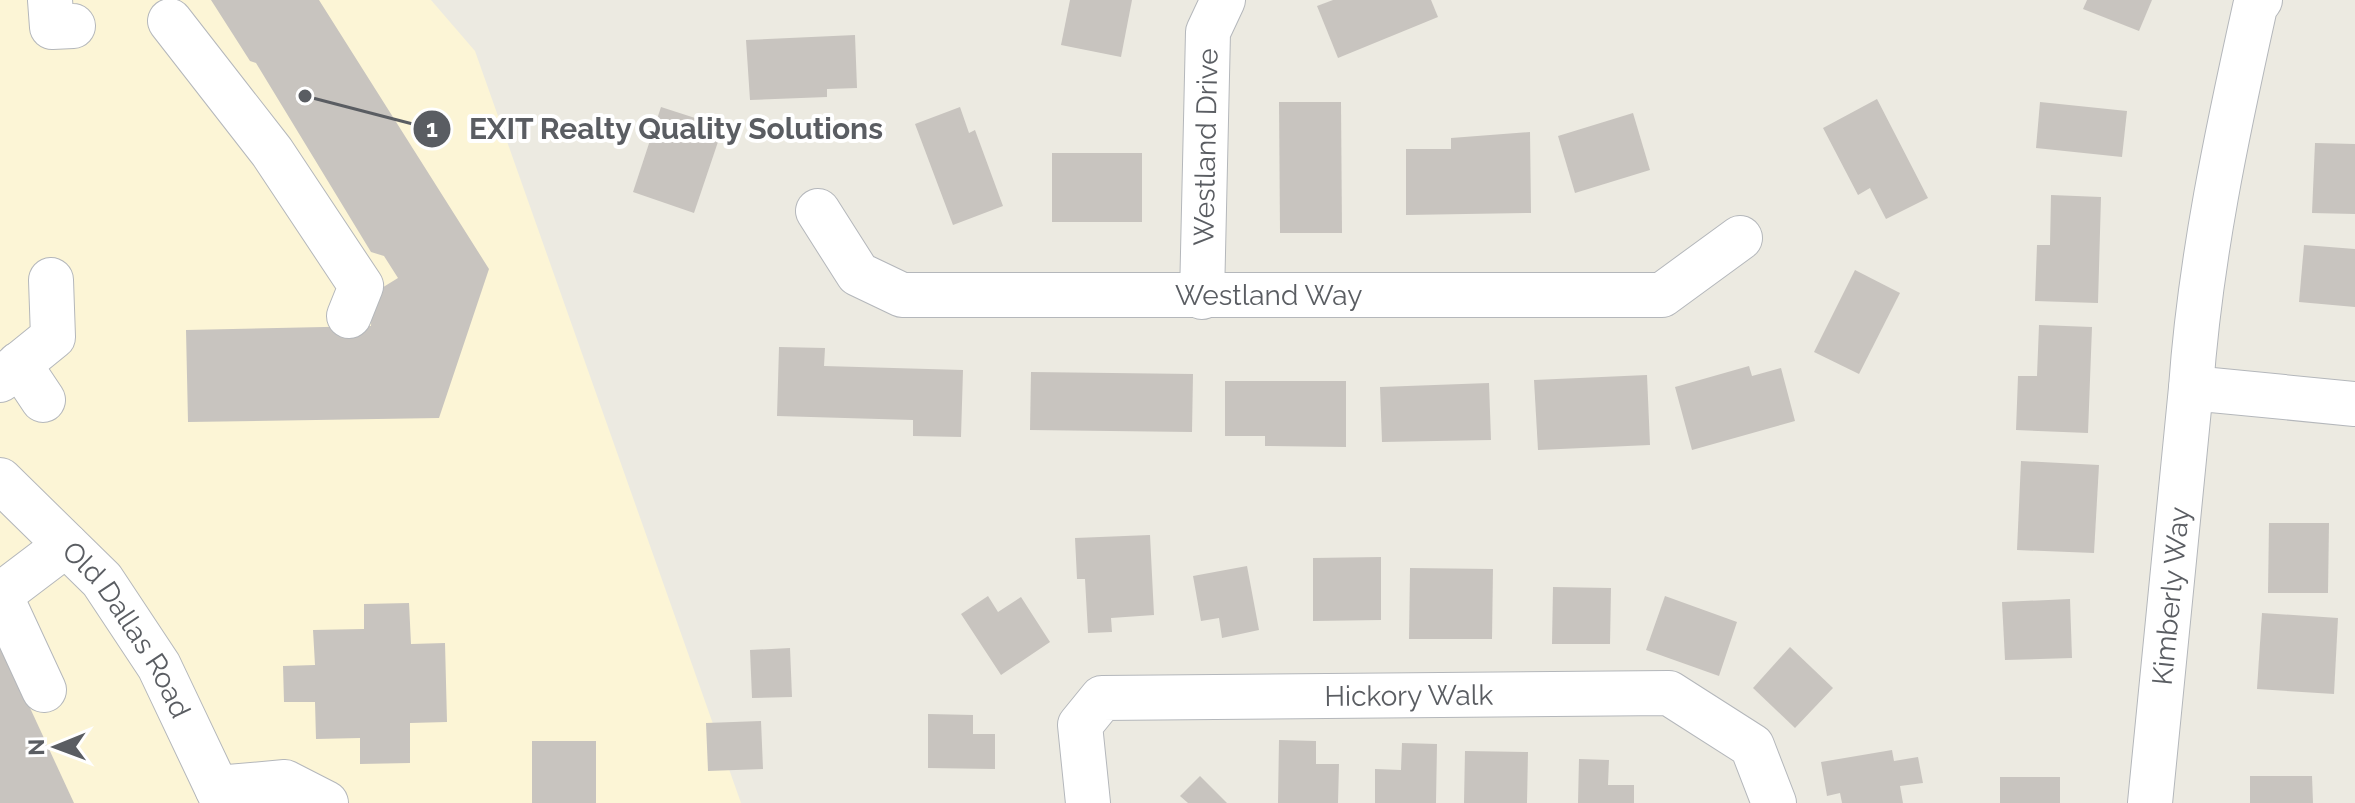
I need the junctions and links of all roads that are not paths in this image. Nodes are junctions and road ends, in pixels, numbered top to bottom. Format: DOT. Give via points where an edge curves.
graph roads {
  1 [pos="1223,0"];
  2 [pos="2260,0"];
  3 [pos="170,21"];
  4 [pos="818,211"];
  5 [pos="1740,238"];
  6 [pos="51,280"];
  7 [pos="1202,297"];
  8 [pos="349,316"];
  9 [pos="10,372"];
  10 [pos="2191,388"];
  11 [pos="43,400"];
  12 [pos="2355,404"];
  13 [pos="0,480"];
  14 [pos="66,545"];
  15 [pos="0,595"];
  16 [pos="44,690"];
  17 [pos="221,796"];
  18 [pos="326,803"];
  19 [pos="1088,803"];
  20 [pos="1774,803"];
  21 [pos="2150,803"];
  1 -- 7 [label="street, Westland Drive" via="1208,32"];
  2 -- 10 [label="street, Kimberly Way" via="2227,130"];
  3 -- 8 [label="street" via="272,152 361,286"];
  4 -- 7 [label="street, Westland Way" via="858,274 902,295"];
  5 -- 7 [label="street, Westland Way" via="1662,295"];
  6 -- 9 [label="street" via="53,337"];
  9 -- 11 [label="street"];
  10 -- 12 [label="street"];
  10 -- 21 [label="street, Kimberly Way"];
  13 -- 14 [label="street, Old Dallas Road"];
  14 -- 15 [label="street"];
  14 -- 17 [label="street, Old Dallas Road" via="102,580 159,666"];
  15 -- 16 [label="street"];
  17 -- 18 [label="street" via="285,782"];
  19 -- 20 [label="street, Hickory Walk" via="1080,725 1102,698 1669,693 1752,746"];
}
